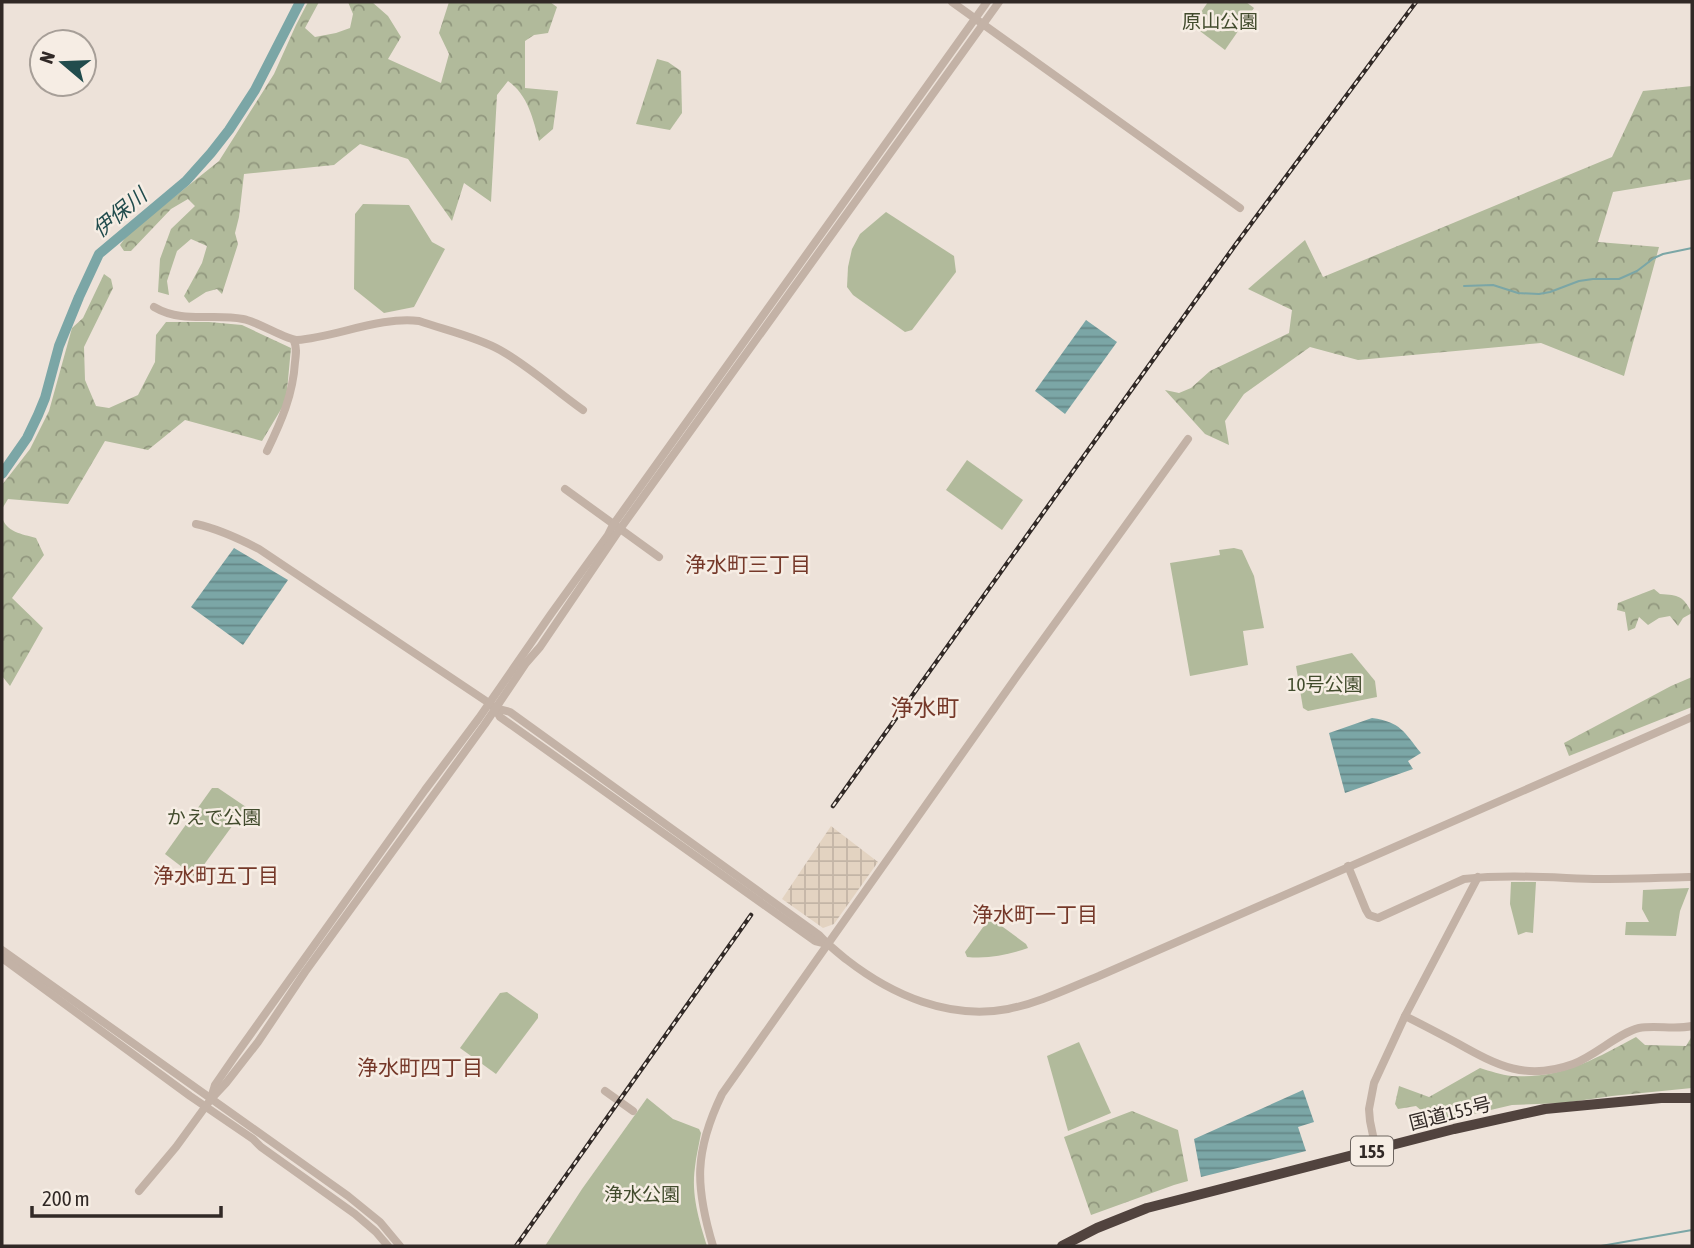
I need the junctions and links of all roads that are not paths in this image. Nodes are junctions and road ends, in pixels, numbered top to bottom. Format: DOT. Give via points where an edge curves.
graph roads {
  1 [pos="952,2"];
  2 [pos="987,2"];
  3 [pos="999,2"];
  4 [pos="975,18"];
  5 [pos="983,24"];
  6 [pos="1240,208"];
  7 [pos="154,307"];
  8 [pos="294,341"];
  9 [pos="583,411"];
  10 [pos="1188,439"];
  11 [pos="267,451"];
  12 [pos="565,489"];
  13 [pos="196,524"];
  14 [pos="616,527"];
  15 [pos="659,557"];
  16 [pos="492,706"];
  17 [pos="1692,717"];
  18 [pos="1348,866"];
  19 [pos="1478,877"];
  20 [pos="1692,877"];
  21 [pos="827,944"];
  22 [pos="2,950"];
  23 [pos="2,958"];
  24 [pos="1405,1016"];
  25 [pos="1692,1026"];
  26 [pos="605,1091"];
  27 [pos="1692,1098"];
  28 [pos="208,1103"];
  29 [pos="633,1111"];
  30 [pos="1376,1150"];
  31 [pos="139,1191"];
  32 [pos="388,1246"];
  33 [pos="400,1246"];
  34 [pos="713,1246"];
  35 [pos="1062,1246"];
  1 -- 4 [label="street"];
  2 -- 4 [label="street"];
  3 -- 5 [label="street"];
  4 -- 5 [label="street"];
  4 -- 14 [label="street"];
  5 -- 6 [label="street"];
  5 -- 14 [label="street"];
  7 -- 8 [label="street" via="176,316 246,319"];
  8 -- 9 [label="street" via="419,321 502,351"];
  8 -- 11 [label="street" via="291,393"];
  10 -- 21 [label="street"];
  12 -- 14 [label="street"];
  13 -- 16 [label="street" via="259,549"];
  14 -- 15 [label="street"];
  14 -- 16 [label="street" via="540,647"];
  16 -- 21 [label="street" via="500,717 777,909 815,941"];
  16 -- 28 [label="street" via="485,724 258,1042"];
  17 -- 18 [label="street"];
  18 -- 19 [label="street" via="1373,918"];
  18 -- 21 [label="street" via="1099,976 1007,1009 971,1011 920,1002 888,987"];
  19 -- 20 [label="street"];
  19 -- 24 [label="street"];
  21 -- 34 [label="street" via="731,1080 707,1129 700,1186"];
  22 -- 28 [label="street"];
  23 -- 28 [label="street"];
  24 -- 25 [label="street" via="1488,1060 1526,1071 1574,1063 1638,1029"];
  24 -- 30 [label="street" via="1370,1095"];
  26 -- 29 [label="street"];
  27 -- 30 [label="highway, 国道155号 / 155" via="1545,1109"];
  28 -- 31 [label="street"];
  28 -- 32 [label="street" via="355,1214"];
  28 -- 33 [label="street" via="372,1214"];
  30 -- 35 [label="highway, 国道155号 / 155" via="1147,1208"];
}
